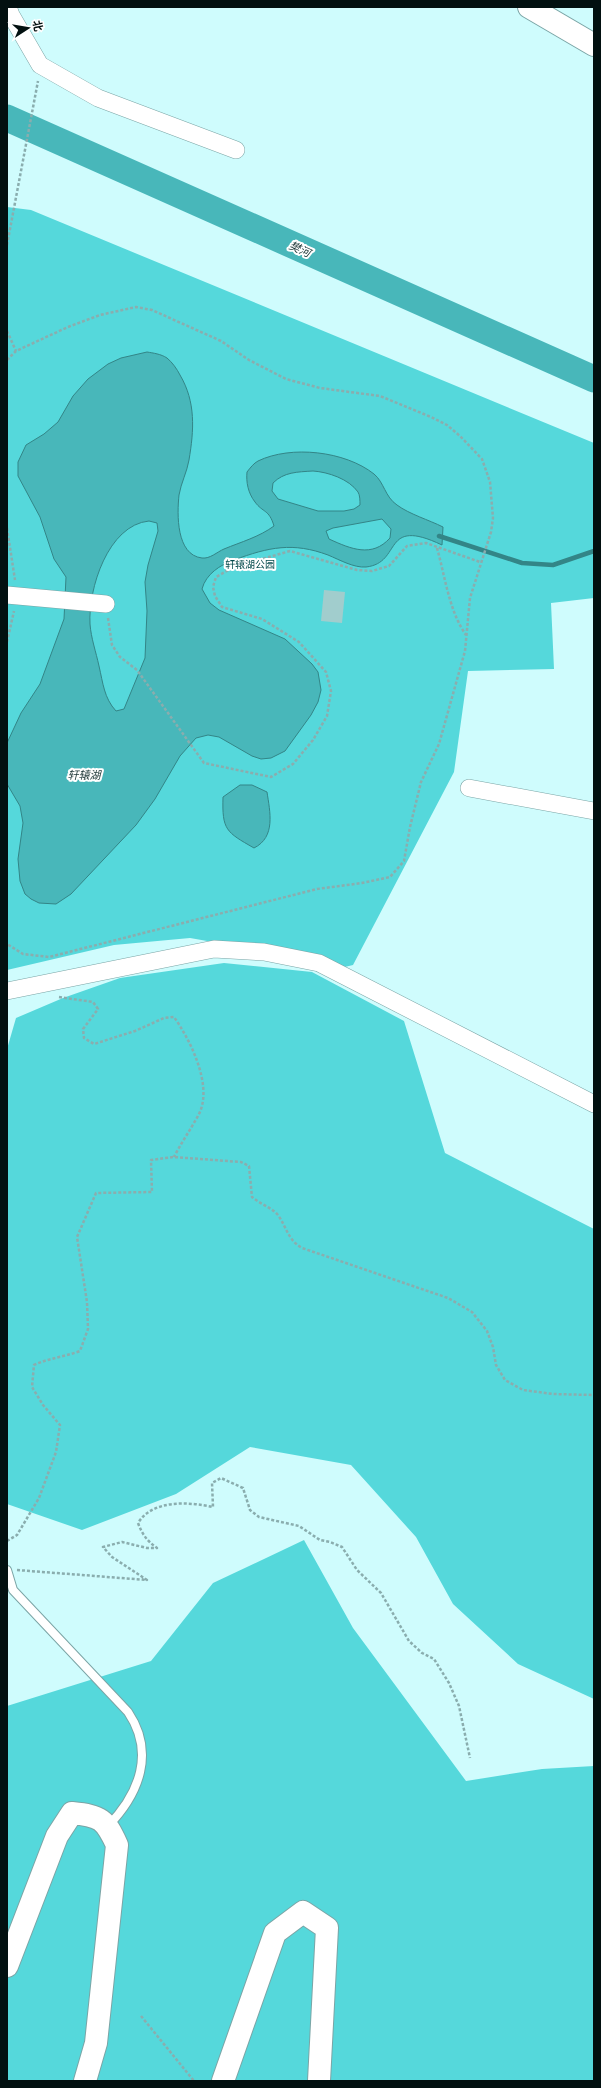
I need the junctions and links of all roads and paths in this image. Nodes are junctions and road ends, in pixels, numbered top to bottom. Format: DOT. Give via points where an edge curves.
graph roads {
  1 [pos="8,7"];
  2 [pos="529,7"];
  3 [pos="594,45"];
  4 [pos="40,74"];
  5 [pos="236,150"];
  6 [pos="7,245"];
  7 [pos="7,330"];
  8 [pos="16,351"];
  9 [pos="7,360"];
  10 [pos="437,547"];
  11 [pos="480,562"];
  12 [pos="7,595"];
  13 [pos="106,604"];
  14 [pos="467,636"];
  15 [pos="469,788"];
  16 [pos="594,811"];
  17 [pos="7,944"];
  18 [pos="48,983"];
  19 [pos="7,990"];
  20 [pos="594,1104"];
  21 [pos="173,1157"];
  22 [pos="594,1395"];
  23 [pos="7,1541"];
  24 [pos="10,1570"];
  25 [pos="470,1758"];
  26 [pos="108,1826"];
  27 [pos="7,1966"];
  28 [pos="141,2016"];
  29 [pos="85,2081"];
  30 [pos="194,2081"];
  31 [pos="223,2081"];
  32 [pos="319,2081"];
  1 -- 5 [label="street" via="40,65 98,98"];
  2 -- 3 [label="street"];
  4 -- 6 [label="path"];
  7 -- 8 [label="path"];
  8 -- 9 [label="path"];
  8 -- 11 [label="path" via="100,315 136,307 152,310 201,331 286,379 320,388 380,396 447,425 482,459 490,482 493,518 491,532"];
  10 -- 11 [label="path"];
  10 -- 13 [label="path" via="426,543 407,546 389,566 372,571 357,570 290,552 234,567 216,578 213,587 222,607 262,619 300,642 326,672 331,691 327,716 313,740 294,764 271,777 204,763 137,670 120,657 112,645"];
  10 -- 14 [label="path" via="454,611 459,625"];
  11 -- 14 [label="path" via="470,598"];
  12 -- 13 [label="street"];
  14 -- 17 [label="path" via="439,744 421,782 404,861 390,877 317,889 49,957 23,954"];
  15 -- 16 [label="street"];
  18 -- 19 [label="street"];
  18 -- 20 [label="street" via="214,949 264,952 319,963"];
  18 -- 21 [label="path" via="48,996 93,1002 98,1009 82,1029 84,1038 94,1044 135,1031 164,1018 174,1017 193,1049 203,1091 199,1114"];
  21 -- 22 [label="path" via="241,1162 249,1166 252,1197 278,1216 293,1242 302,1248 448,1298 472,1312 487,1331 496,1364 505,1380 523,1390"];
  21 -- 23 [label="path" via="152,1160 152,1192 96,1193 85,1217 77,1237 88,1330 80,1351 34,1365 32,1387 60,1425 56,1452 39,1498 17,1535"];
  24 -- 25 [label="path" via="147,1580 112,1557 103,1547 122,1542 157,1548 142,1532 138,1523 142,1516 153,1509 189,1502 213,1507 212,1483 221,1478 231,1481 243,1488 250,1510 259,1517 300,1526 320,1540 342,1547 357,1570 381,1593 409,1642 434,1659 440,1667 455,1694"];
  24 -- 26 [label="lane" via="13,1590 128,1712 137,1725 143,1752 138,1778 123,1810"];
  26 -- 27 [label="street" via="93,1815 72,1813 57,1836"];
  26 -- 29 [label="street" via="117,1845 96,2042"];
  28 -- 30 [label="path"];
  31 -- 32 [label="street" via="275,1933 303,1912 327,1928"];
}
